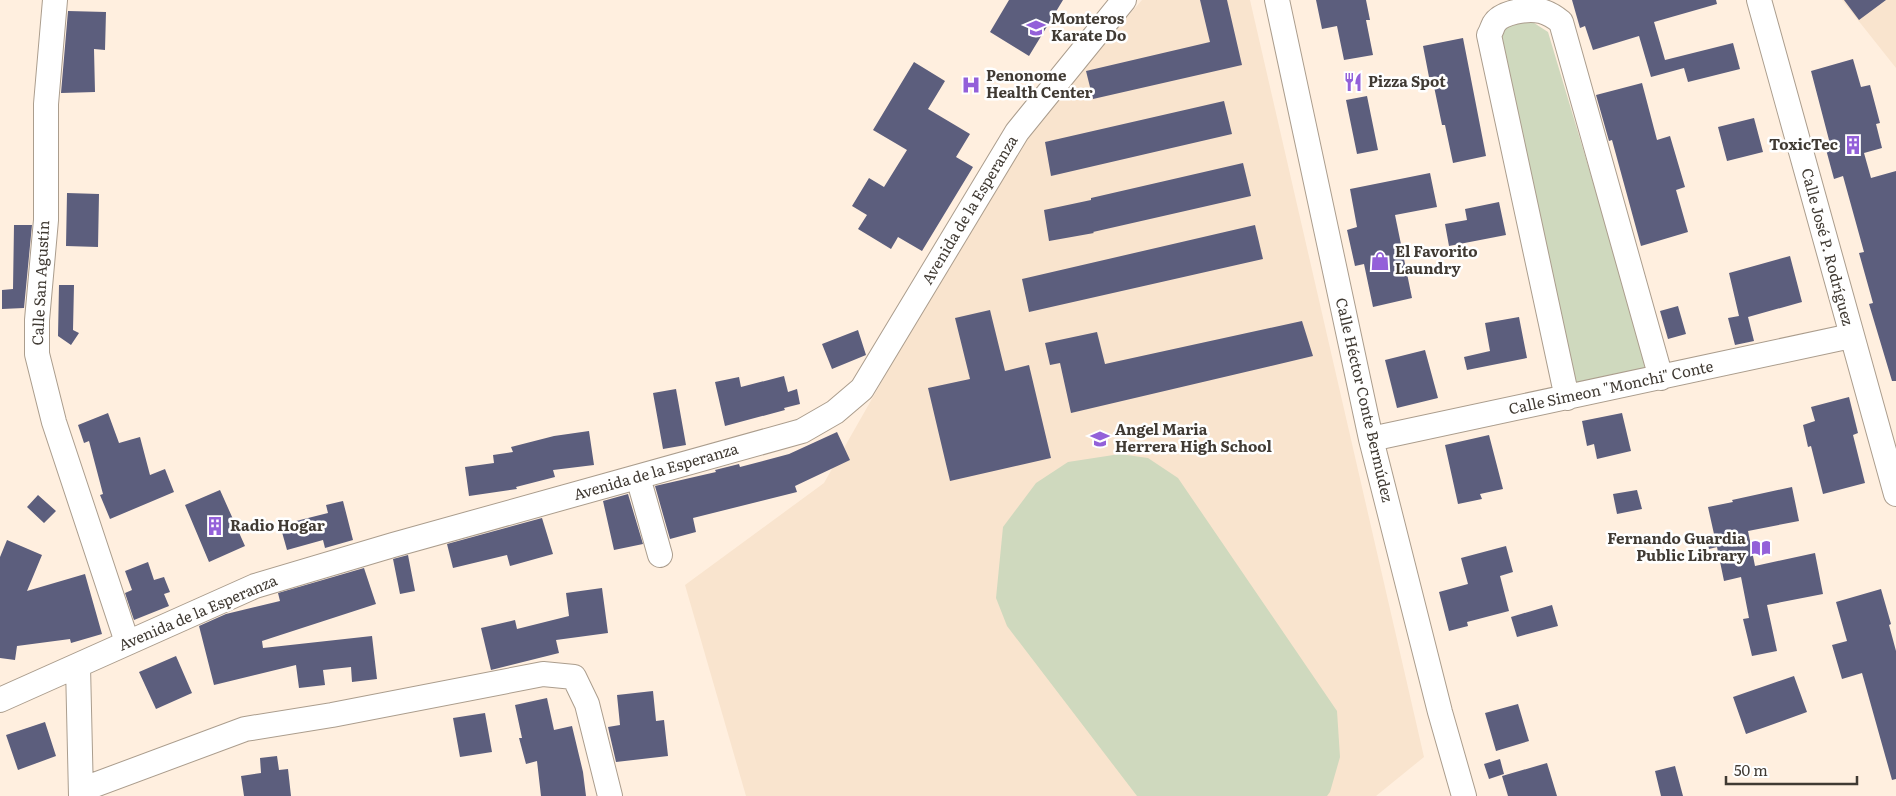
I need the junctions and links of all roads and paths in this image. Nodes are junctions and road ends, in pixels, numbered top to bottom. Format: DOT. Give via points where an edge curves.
graph roads {
  1 [pos="55,0"];
  2 [pos="1124,0"];
  3 [pos="1277,0"];
  4 [pos="1759,0"];
  5 [pos="1851,336"];
  6 [pos="1661,378"];
  7 [pos="1568,398"];
  8 [pos="1371,439"];
  9 [pos="638,477"];
  10 [pos="1896,494"];
  11 [pos="660,555"];
  12 [pos="127,642"];
  13 [pos="78,666"];
  14 [pos="0,700"];
  15 [pos="81,793"];
  16 [pos="610,796"];
  17 [pos="1464,796"];
  1 -- 12 [label="street, Calle San Agustín" via="46,104 46,220 37,354 54,422"];
  2 -- 9 [label="street, Avenida de la Esperanza" via="1017,132 862,389 835,412 802,431"];
  3 -- 8 [label="street, Calle Héctor Conte Bermúdez"];
  4 -- 5 [label="street, Calle José P. Rodríguez"];
  5 -- 6 [label="street, Calle Simeon \"Monchi\" Conte"];
  5 -- 10 [label="street, Calle José P. Rodríguez"];
  6 -- 7 [label="street, Calle Simeon \"Monchi\" Conte"];
  6 -- 7 [label="street" via="1561,22 1536,10 1512,14 1494,24 1489,36"];
  7 -- 8 [label="street, Calle Simeon \"Monchi\" Conte"];
  8 -- 17 [label="street, Calle Héctor Conte Bermúdez"];
  9 -- 11 [label="street"];
  9 -- 12 [label="street, Avenida de la Esperanza" via="255,586"];
  12 -- 13 [label="street, Avenida de la Esperanza"];
  13 -- 14 [label="street, Avenida de la Esperanza"];
  13 -- 15 [label="street"];
  15 -- 16 [label="street" via="245,729 332,716 542,674 574,677 588,704"];
}
